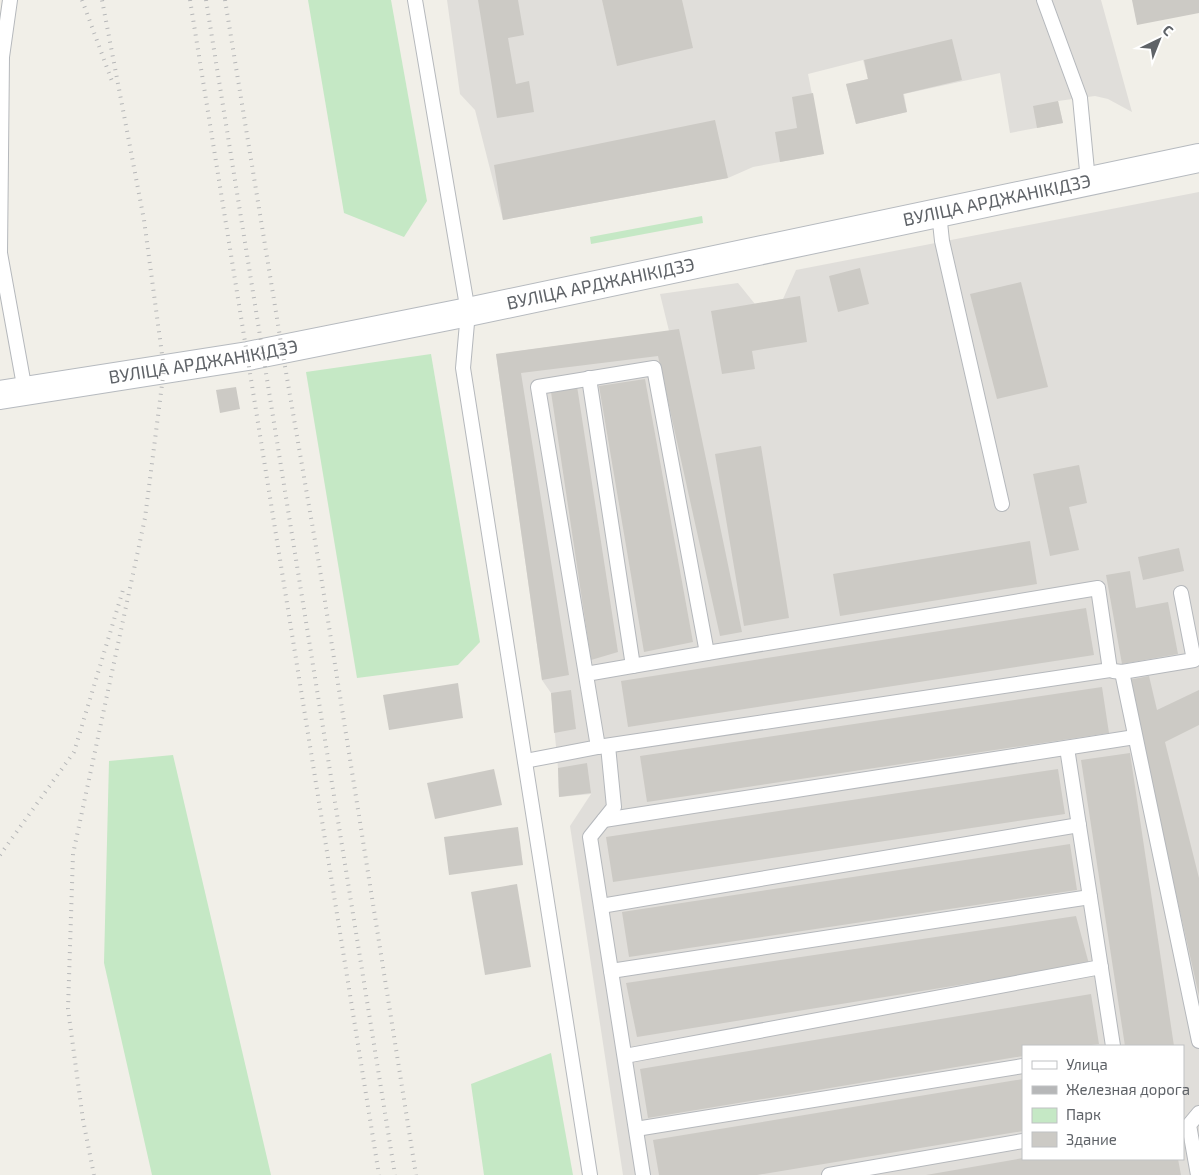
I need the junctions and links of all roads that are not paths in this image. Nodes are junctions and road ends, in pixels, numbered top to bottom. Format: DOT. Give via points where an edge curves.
graph roads {
  1 [pos="10,0"];
  2 [pos="415,0"];
  3 [pos="1044,0"];
  4 [pos="1199,158"];
  5 [pos="1088,181"];
  6 [pos="939,213"];
  7 [pos="468,312"];
  8 [pos="589,378"];
  9 [pos="12,393"];
  10 [pos="1002,504"];
  11 [pos="1181,593"];
  12 [pos="707,653"];
  13 [pos="633,666"];
  14 [pos="1116,671"];
  15 [pos="586,674"];
  16 [pos="1135,737"];
  17 [pos="603,747"];
  18 [pos="1067,748"];
  19 [pos="525,761"];
  20 [pos="604,820"];
  21 [pos="1079,825"];
  22 [pos="1090,897"];
  23 [pos="601,906"];
  24 [pos="1101,967"];
  25 [pos="612,971"];
  26 [pos="1199,1041"];
  27 [pos="1113,1045"];
  28 [pos="625,1056"];
  29 [pos="1022,1066"];
  30 [pos="1184,1116"];
  31 [pos="636,1129"];
  32 [pos="1022,1141"];
  33 [pos="590,1175"];
  34 [pos="643,1175"];
  35 [pos="829,1175"];
  36 [pos="1198,1175"];
  1 -- 9 [label="lane" via="2,57 0,253"];
  2 -- 7 [label="lane"];
  3 -- 5 [label="lane" via="1080,98"];
  4 -- 5 [label="main road, ВУЛІЦА АРДЖАНІКІДЗЭ"];
  5 -- 6 [label="main road, ВУЛІЦА АРДЖАНІКІДЗЭ"];
  6 -- 7 [label="main road, ВУЛІЦА АРДЖАНІКІДЗЭ"];
  6 -- 10 [label="lane" via="942,241"];
  7 -- 9 [label="main road, ВУЛІЦА АРДЖАНІКІДЗЭ" via="248,356"];
  7 -- 19 [label="lane" via="463,368"];
  8 -- 12 [label="lane" via="654,368"];
  8 -- 13 [label="lane"];
  8 -- 15 [label="lane" via="538,386"];
  11 -- 14 [label="lane" via="1194,660"];
  12 -- 13 [label="lane"];
  12 -- 14 [label="lane" via="1098,588"];
  13 -- 15 [label="lane"];
  14 -- 16 [label="lane"];
  14 -- 17 [label="lane"];
  15 -- 17 [label="lane"];
  16 -- 18 [label="lane"];
  16 -- 26 [label="lane"];
  17 -- 19 [label="lane"];
  17 -- 20 [label="lane" via="614,807"];
  18 -- 20 [label="lane"];
  18 -- 21 [label="lane"];
  19 -- 33 [label="lane"];
  20 -- 23 [label="lane" via="590,838"];
  21 -- 22 [label="lane"];
  21 -- 23 [label="lane"];
  22 -- 24 [label="lane"];
  22 -- 25 [label="lane"];
  23 -- 25 [label="lane"];
  24 -- 27 [label="lane"];
  24 -- 28 [label="lane"];
  25 -- 28 [label="lane"];
  28 -- 31 [label="lane"];
  29 -- 31 [label="lane"];
  30 -- 36 [label="lane" via="1199,1113 1189,1125"];
  31 -- 34 [label="lane"];
  32 -- 35 [label="lane"];
}
